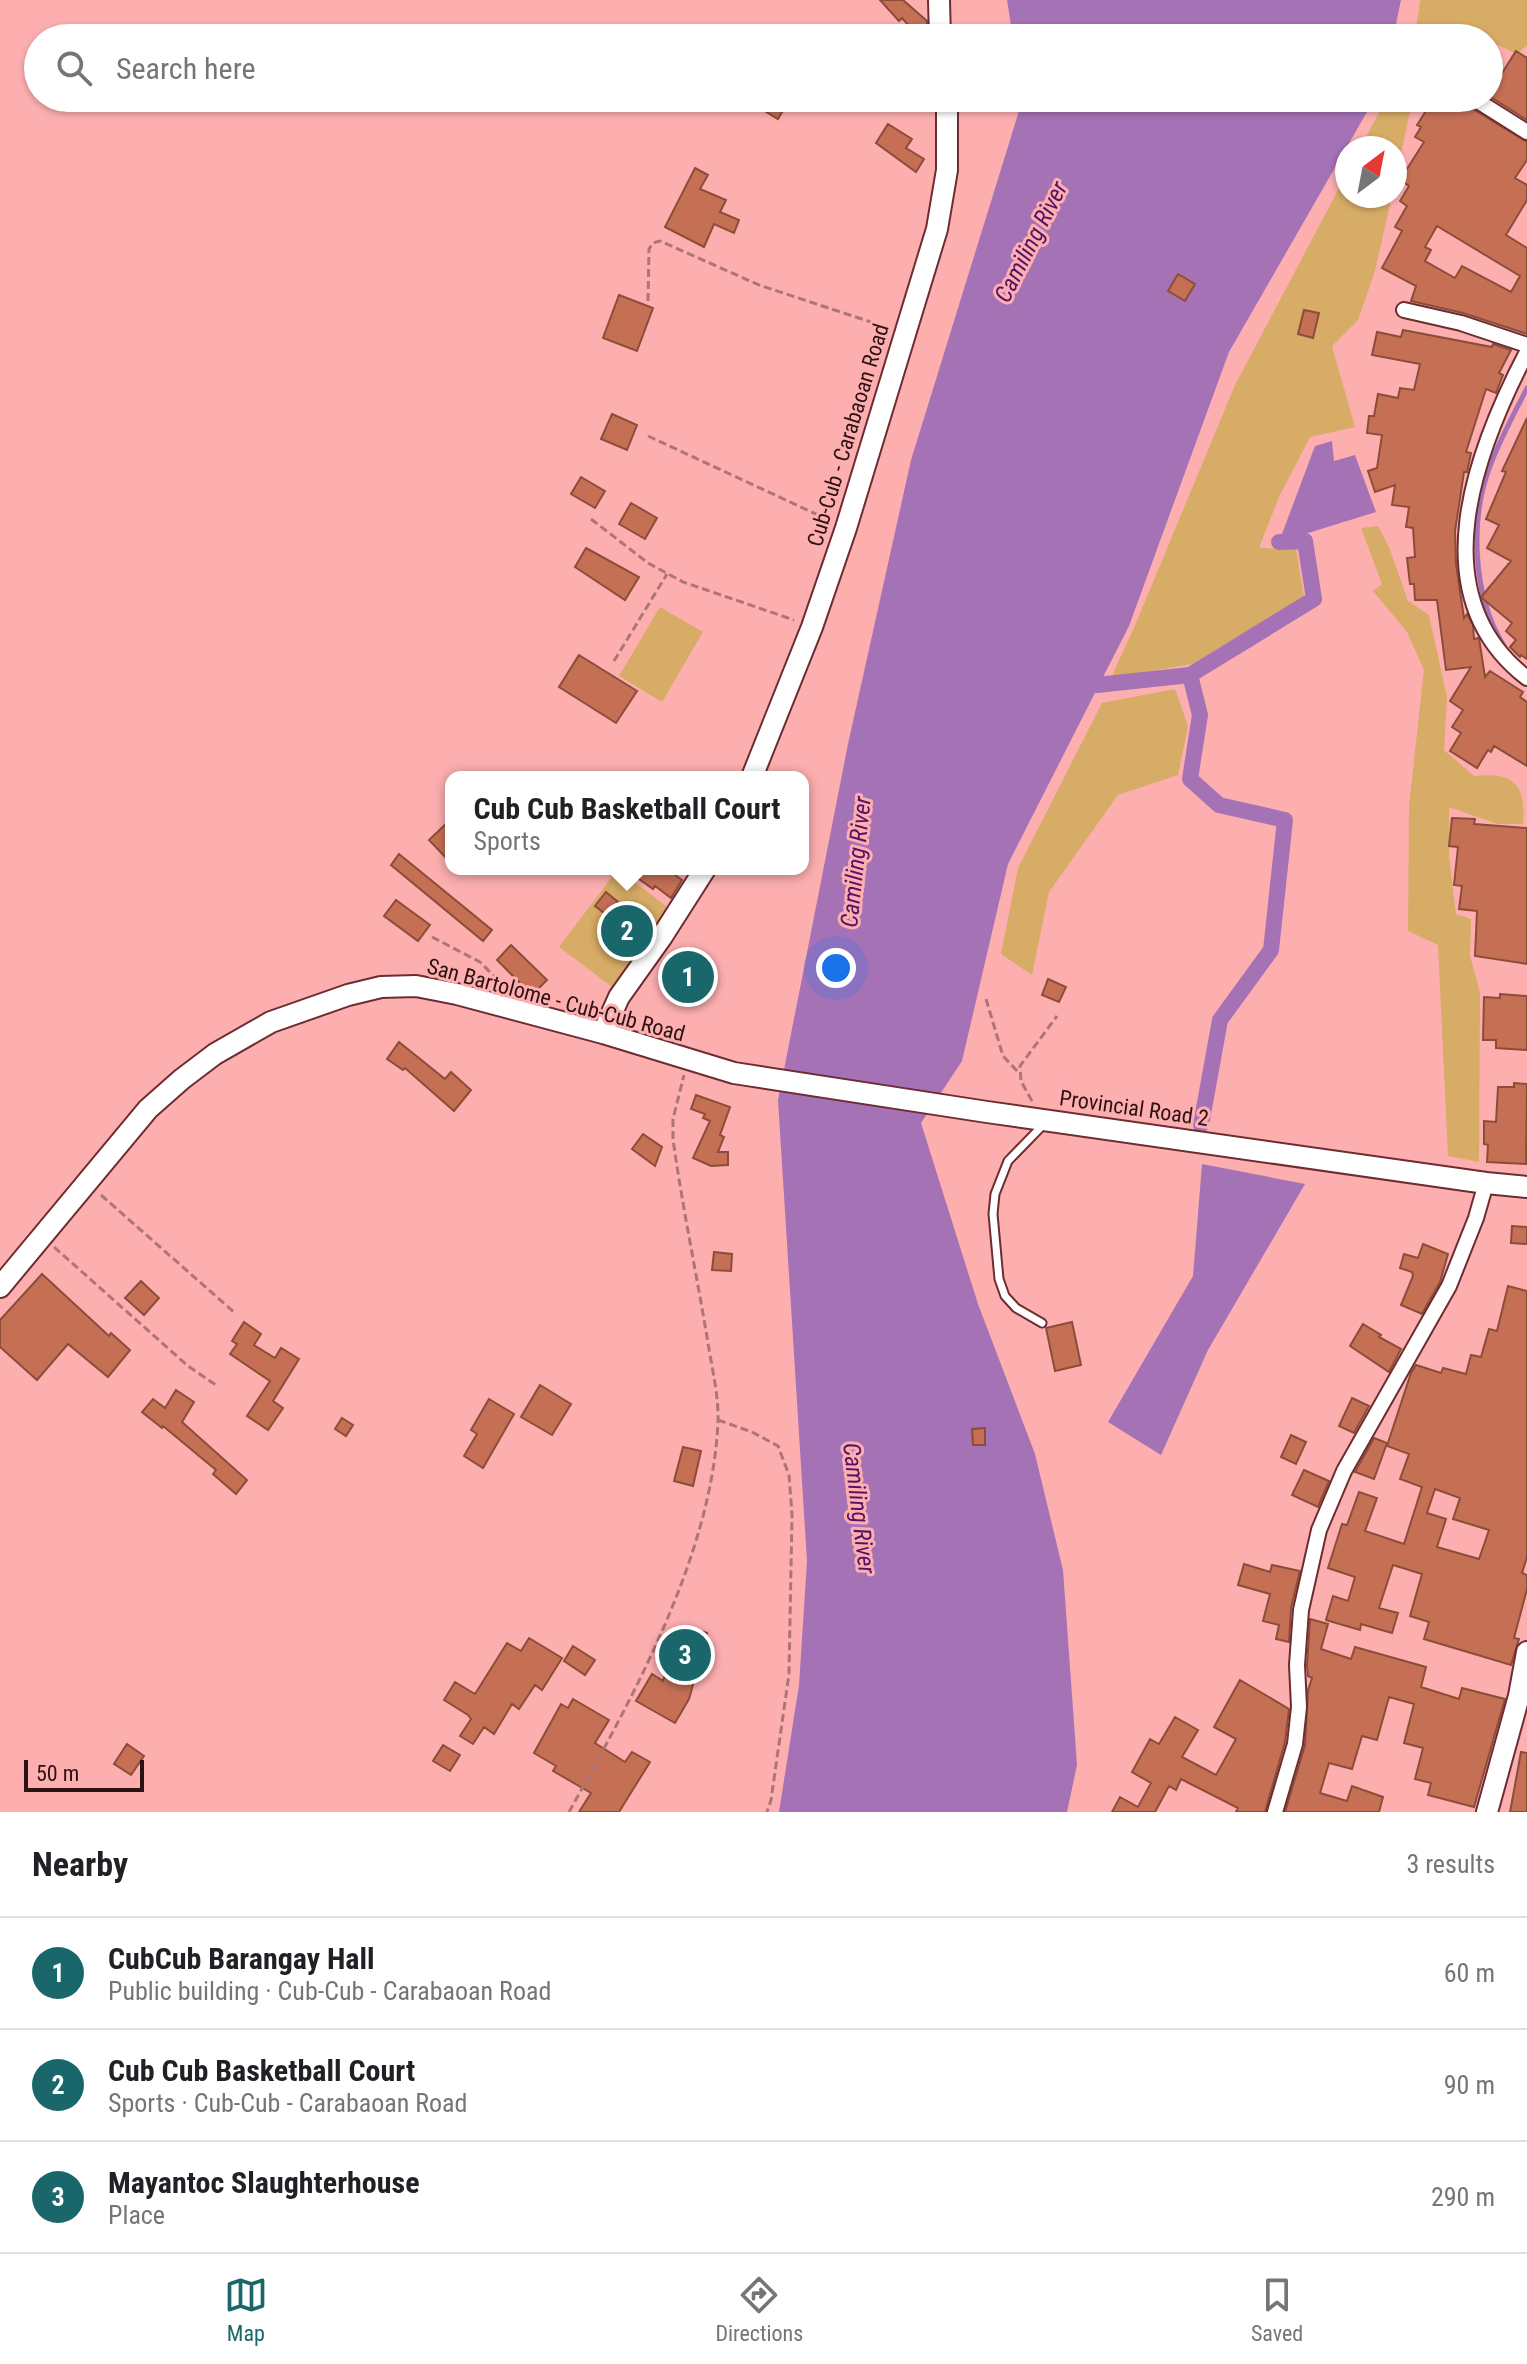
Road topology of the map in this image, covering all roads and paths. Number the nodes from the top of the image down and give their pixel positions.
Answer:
1 (939, 0) edge
2 (940, 24) edge
3 (947, 112) edge
4 (1495, 112) edge
5 (1527, 132) edge
6 (648, 301) dead end
7 (1404, 310) dead end
8 (904, 332) junction
9 (1527, 345) edge
10 (1527, 352) edge
11 (648, 436) dead end
12 (591, 519) dead end
13 (846, 528) junction
14 (667, 574) junction
15 (812, 627) junction
16 (614, 661) dead end
17 (1527, 678) edge
18 (754, 771) edge
19 (701, 875) edge
20 (432, 937) dead end
21 (986, 999) dead end
22 (523, 1012) junction
23 (1057, 1016) dead end
24 (603, 1033) junction
25 (689, 1060) junction
26 (734, 1073) joint
27 (1019, 1073) junction
28 (1046, 1119) junction
29 (86, 1182) junction
30 (1486, 1183) junction
31 (1527, 1187) edge
32 (42, 1237) junction
33 (0, 1287) edge
34 (235, 1313) dead end
35 (1042, 1323) dead end
36 (216, 1385) dead end
37 (718, 1420) junction
38 (1527, 1652) edge
39 (569, 1812) edge
40 (767, 1812) edge
41 (1275, 1812) edge
42 (1487, 1812) edge

1 - 2 street
3 - 8 street, Cub-Cub - Carabaoan Road
4 - 5 street
6 - 8 path
7 - 9 street
8 - 13 street, Cub-Cub - Carabaoan Road
10 - 17 street
11 - 13 path
12 - 14 path
13 - 15 street, Cub-Cub - Carabaoan Road
14 - 15 path
14 - 16 path
15 - 18 street, Cub-Cub - Carabaoan Road
19 - 24 street
20 - 22 path
21 - 27 path
22 - 24 street, San Bartolome - Cub-Cub Road
22 - 29 street, San Bartolome - Cub-Cub Road
23 - 27 path
24 - 25 street, San Bartolome - Cub-Cub Road
25 - 26 street, San Bartolome - Cub-Cub Road
25 - 37 path
26 - 28 street, Provincial Road 2
27 - 28 path
28 - 30 street, Provincial Road 2
28 - 35 lane
29 - 32 street, San Bartolome - Cub-Cub Road
29 - 34 path
30 - 31 street, Provincial Road 2
30 - 41 street
32 - 33 street, San Bartolome - Cub-Cub Road
32 - 36 path
37 - 39 path
37 - 40 path
38 - 42 street

